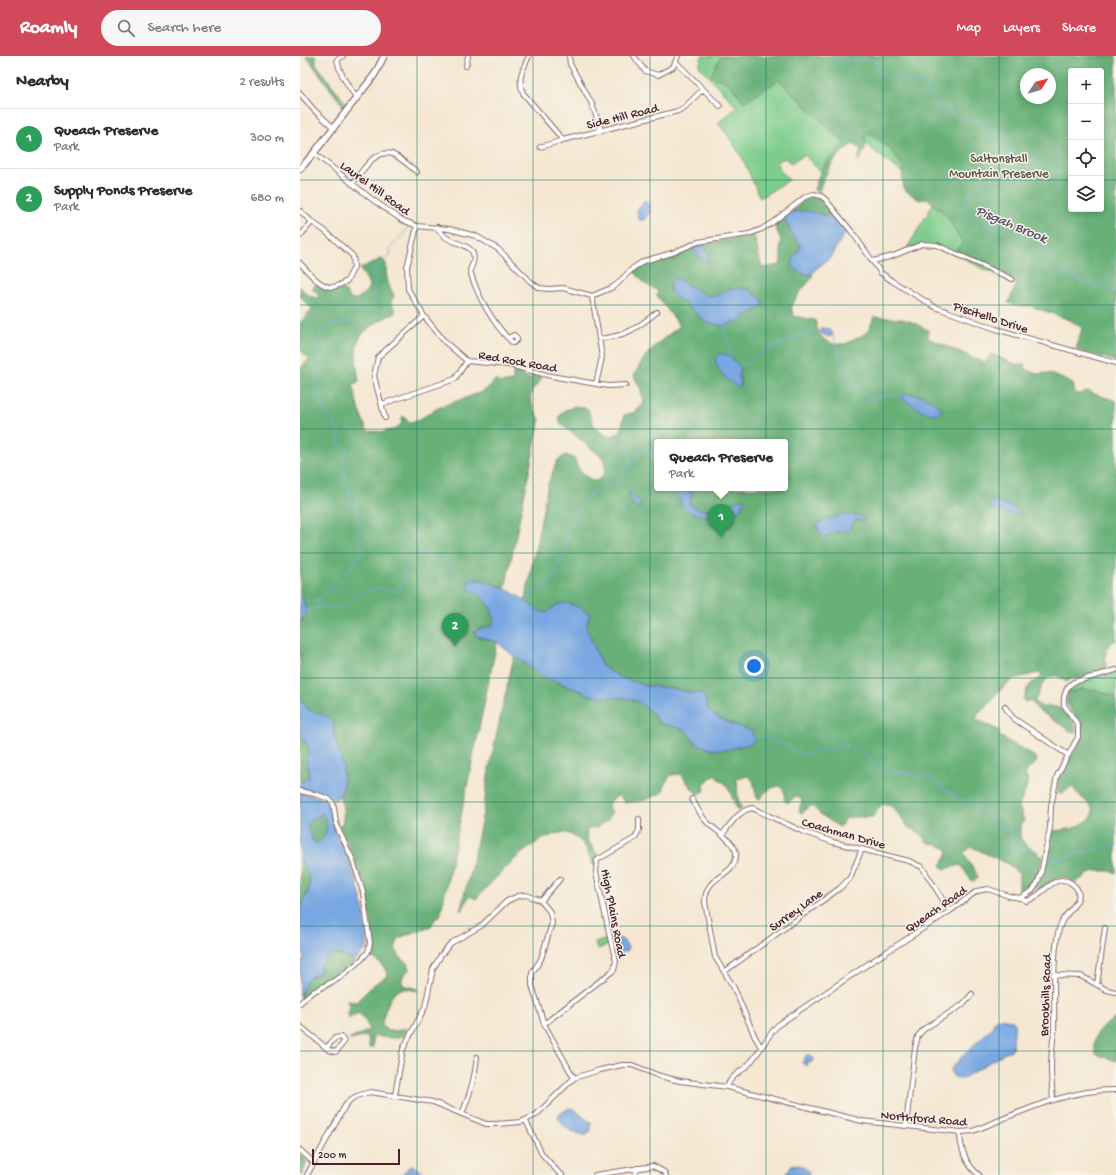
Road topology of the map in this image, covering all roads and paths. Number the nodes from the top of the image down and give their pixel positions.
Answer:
1 (343, 56) edge
2 (384, 56) edge
3 (468, 56) edge
4 (529, 56) edge
5 (569, 56) edge
6 (634, 56) edge
7 (678, 56) edge
8 (676, 62) junction
9 (466, 66) dead end
10 (703, 89) junction
11 (301, 95) edge
12 (357, 98) junction
13 (720, 106) dead end
14 (334, 128) junction
15 (601, 130) junction
16 (563, 140) junction
17 (540, 147) dead end
18 (314, 153) junction
19 (300, 168) edge
20 (417, 172) dead end
21 (352, 184) junction
22 (300, 211) edge
23 (312, 222) junction
24 (417, 226) junction
25 (437, 227) junction
26 (300, 236) edge
27 (873, 261) junction
28 (300, 263) edge
29 (1012, 279) dead end
30 (592, 296) junction
31 (657, 312) dead end
32 (424, 316) junction
33 (508, 338) dead end
34 (599, 338) junction
35 (466, 361) junction
36 (1116, 364) edge
37 (596, 384) junction
38 (626, 385) dead end
39 (382, 404) junction
40 (385, 418) dead end
41 (1116, 670) edge
42 (1005, 707) dead end
43 (1068, 755) junction
44 (302, 791) edge
45 (692, 799) dead end
46 (639, 819) dead end
47 (722, 835) junction
48 (862, 849) junction
49 (560, 878) dead end
50 (1022, 898) junction
51 (541, 901) junction
52 (950, 911) junction
53 (1105, 928) dead end
54 (724, 972) junction
55 (1053, 975) junction
56 (1097, 985) junction
57 (1116, 992) edge
58 (972, 994) dead end
59 (300, 1003) edge
60 (544, 1024) junction
61 (300, 1026) edge
62 (761, 1047) junction
63 (326, 1048) dead end
64 (477, 1058) dead end
65 (574, 1078) junction
66 (727, 1087) junction
67 (1116, 1090) edge
68 (395, 1095) junction
69 (1053, 1100) junction
70 (462, 1114) junction
71 (526, 1121) junction
72 (906, 1125) junction
73 (960, 1132) junction
74 (300, 1150) edge
75 (314, 1163) junction
76 (637, 1168) junction
77 (307, 1175) edge
78 (562, 1175) edge
79 (595, 1175) edge
80 (635, 1175) edge
81 (666, 1175) edge
82 (979, 1175) edge

1 - 12 street
2 - 12 main road
3 - 9 street
4 - 16 street
5 - 15 street
6 - 8 street
7 - 8 street
8 - 10 street
10 - 13 street
10 - 15 street, Side Hill Road
11 - 14 street
12 - 14 main road
14 - 18 main road
15 - 16 street, Side Hill Road
16 - 17 street, Side Hill Road
18 - 19 main road
18 - 21 street, Laurel Hill Road
20 - 21 street
21 - 24 street, Laurel Hill Road
22 - 23 street
23 - 26 street
23 - 28 street
24 - 25 street, Laurel Hill Road
24 - 32 street, Red Rock Road
25 - 30 street, Laurel Hill Road
25 - 33 street
27 - 29 street
27 - 30 street
27 - 36 street, Piscitello Drive
30 - 34 street
31 - 34 street
32 - 35 street, Red Rock Road
32 - 39 street
34 - 37 street
35 - 37 street, Red Rock Road
35 - 39 street
37 - 38 street, Red Rock Road
39 - 40 street
41 - 43 street
42 - 43 street
43 - 50 street
44 - 59 street
45 - 47 street
46 - 60 street, High Plains Road
47 - 48 street, Coachman Drive
47 - 54 street
48 - 52 street, Coachman Drive
48 - 54 street, Surrey Lane
49 - 51 street
50 - 52 street, Queach Road
50 - 55 street, Brookhills Road
51 - 60 street
51 - 68 street
52 - 62 street, Queach Road
53 - 56 street
54 - 62 street
55 - 56 street
55 - 69 street, Brookhills Road
56 - 57 street
58 - 72 street
60 - 65 street
61 - 63 street
62 - 66 street, Queach Road
64 - 70 street
65 - 66 street, Northford Road
65 - 71 street
66 - 72 street, Northford Road
67 - 69 street, Northford Road
68 - 70 street
68 - 75 street
69 - 73 street, Northford Road
70 - 71 street
71 - 78 street
72 - 73 street, Northford Road
73 - 82 street
74 - 75 street
75 - 77 street
76 - 79 street
76 - 80 street
76 - 81 street

